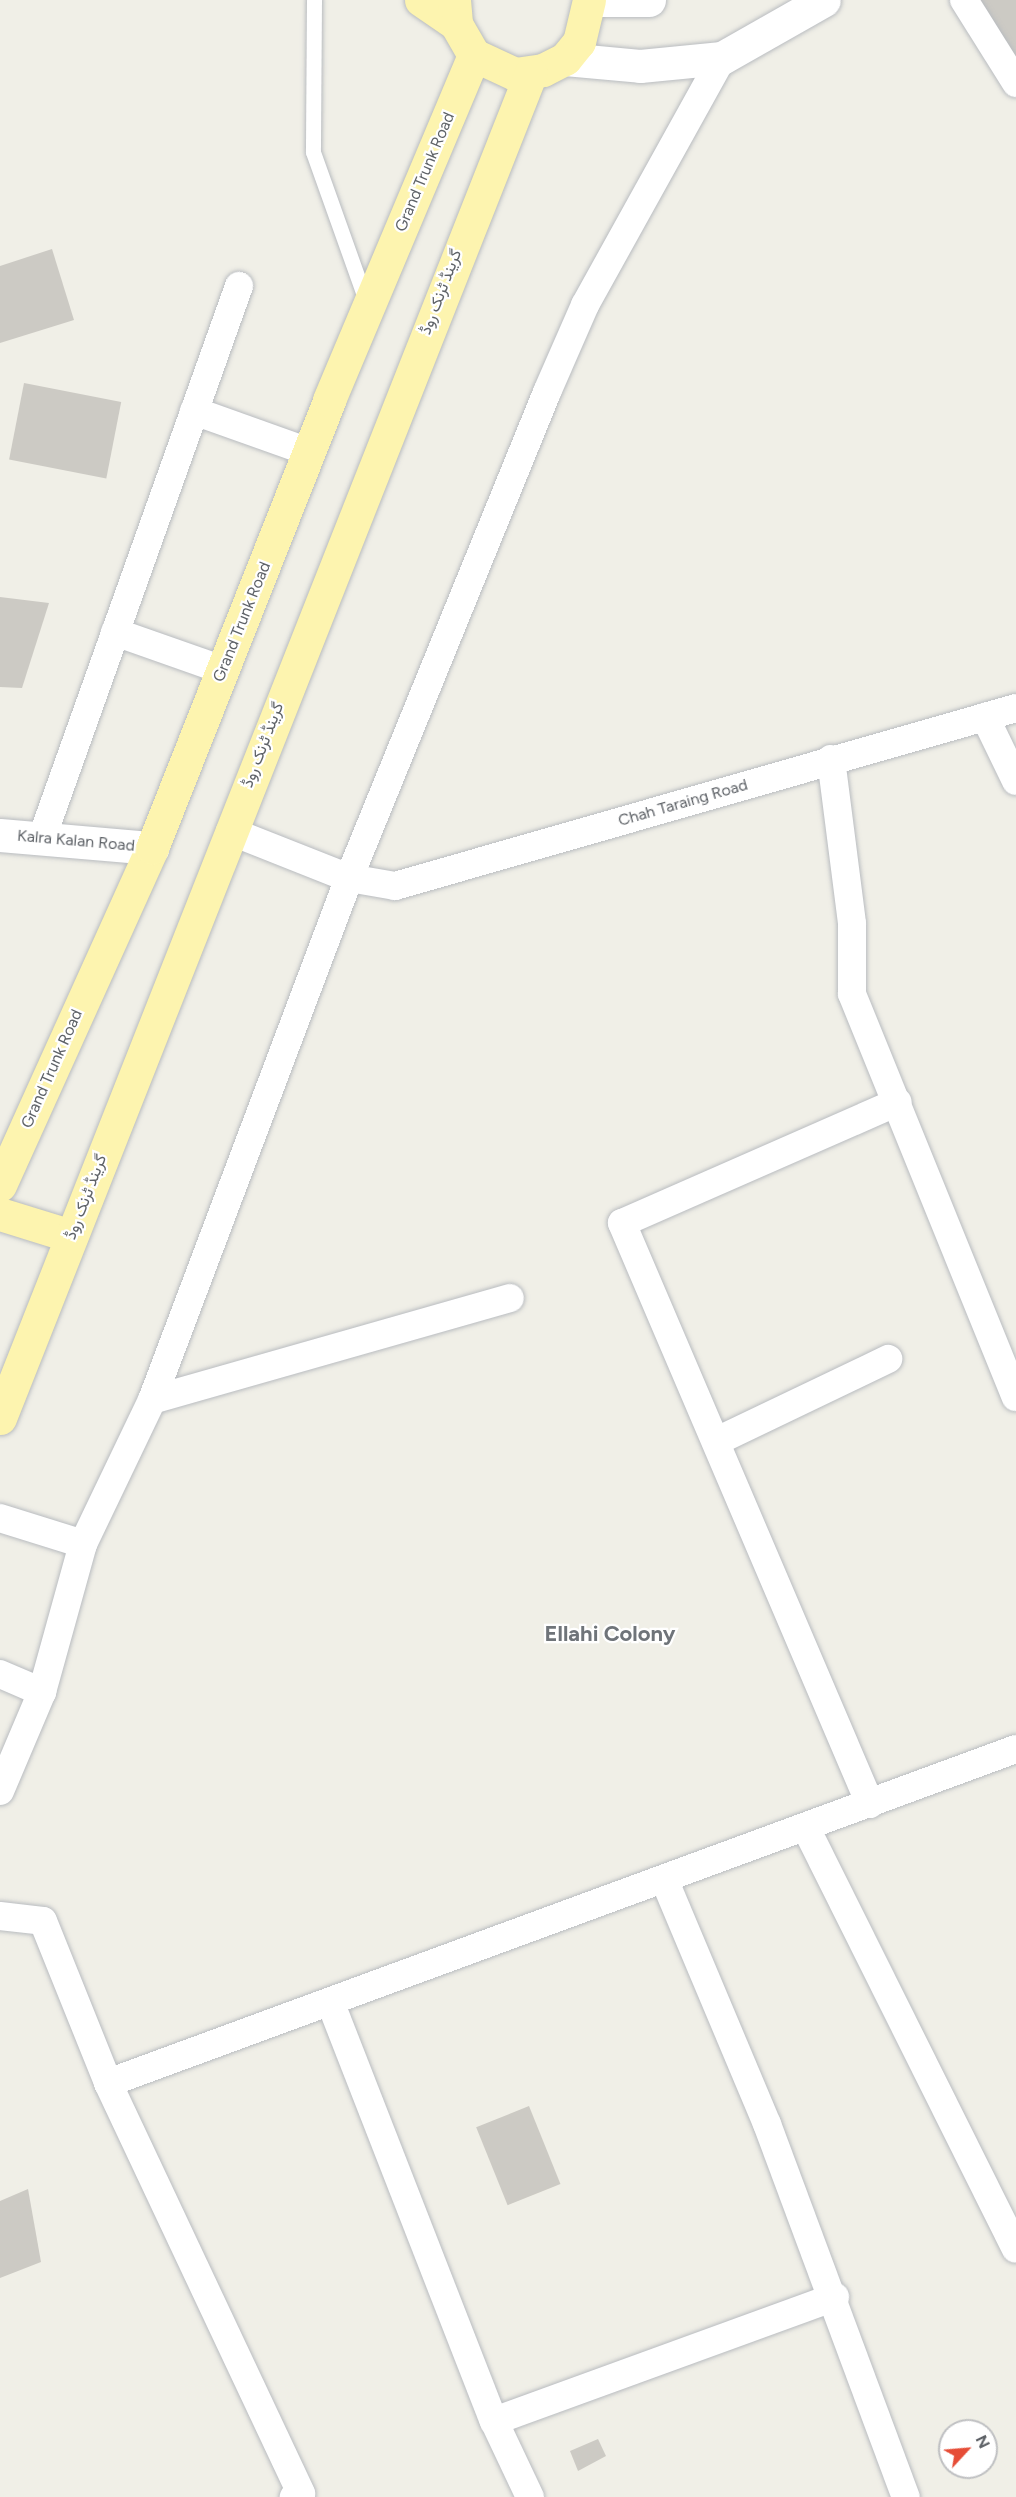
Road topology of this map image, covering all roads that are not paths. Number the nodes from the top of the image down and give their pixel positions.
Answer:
1 (314, 0) edge
2 (421, 0) edge
3 (589, 0) edge
4 (650, 0) edge
5 (824, 0) edge
6 (964, 0) edge
7 (455, 12) edge
8 (474, 55) junction
9 (722, 58) junction
10 (565, 59) junction
11 (531, 73) junction
12 (1016, 83) edge
13 (239, 286) dead end
14 (368, 306) junction
15 (194, 411) junction
16 (309, 452) junction
17 (115, 632) junction
18 (223, 670) junction
19 (1016, 708) edge
20 (985, 717) junction
21 (831, 759) junction
22 (1016, 781) edge
23 (230, 831) junction
24 (0, 835) edge
25 (43, 835) junction
26 (152, 848) junction
27 (349, 878) junction
28 (898, 1102) junction
29 (0, 1185) edge
30 (0, 1214) edge
31 (71, 1236) junction
32 (510, 1299) dead end
33 (888, 1359) dead end
34 (1016, 1397) edge
35 (153, 1400) junction
36 (0, 1418) edge
37 (717, 1441) junction
38 (0, 1518) edge
39 (83, 1544) junction
40 (0, 1674) edge
41 (42, 1692) junction
42 (1015, 1753) edge
43 (0, 1791) edge
44 (870, 1804) junction
45 (806, 1828) junction
46 (664, 1879) junction
47 (0, 1916) edge
48 (331, 2004) junction
49 (108, 2083) junction
50 (1016, 2248) edge
51 (835, 2297) junction
52 (494, 2421) junction
53 (299, 2496) edge
54 (530, 2497) edge
55 (906, 2497) edge

1 - 14 lane
2 - 7 main road
3 - 4 street
3 - 10 main road
5 - 9 street
6 - 12 street
7 - 8 main road
8 - 11 main road
8 - 14 main road, Grand Trunk Road
9 - 10 street
9 - 27 street
10 - 11 main road
11 - 23 main road, گرینڈ ٹرنک روڈ
13 - 15 street
14 - 16 main road, Grand Trunk Road
15 - 16 street
15 - 17 street
16 - 18 main road, Grand Trunk Road
17 - 18 street
17 - 25 street
18 - 26 main road, Grand Trunk Road
19 - 20 street, Chah Taraing Road
20 - 21 street, Chah Taraing Road
20 - 22 street
21 - 27 street, Chah Taraing Road
21 - 28 street
23 - 27 street, Chah Taraing Road
23 - 31 main road, گرینڈ ٹرنک روڈ
24 - 25 street, Kalra Kalan Road
25 - 26 street, Kalra Kalan Road
26 - 29 main road, Grand Trunk Road
27 - 35 street
28 - 34 street
28 - 37 street
30 - 31 main road
31 - 36 main road, گرینڈ ٹرنک روڈ
32 - 35 street
33 - 37 street
35 - 39 street
37 - 44 street
38 - 39 street
39 - 41 street
40 - 41 street
41 - 43 street
42 - 44 street
44 - 45 street
45 - 46 street
45 - 50 street
46 - 48 street
46 - 51 street
47 - 49 street
48 - 49 street
48 - 52 street
49 - 53 street
51 - 52 street
51 - 55 street
52 - 54 street

